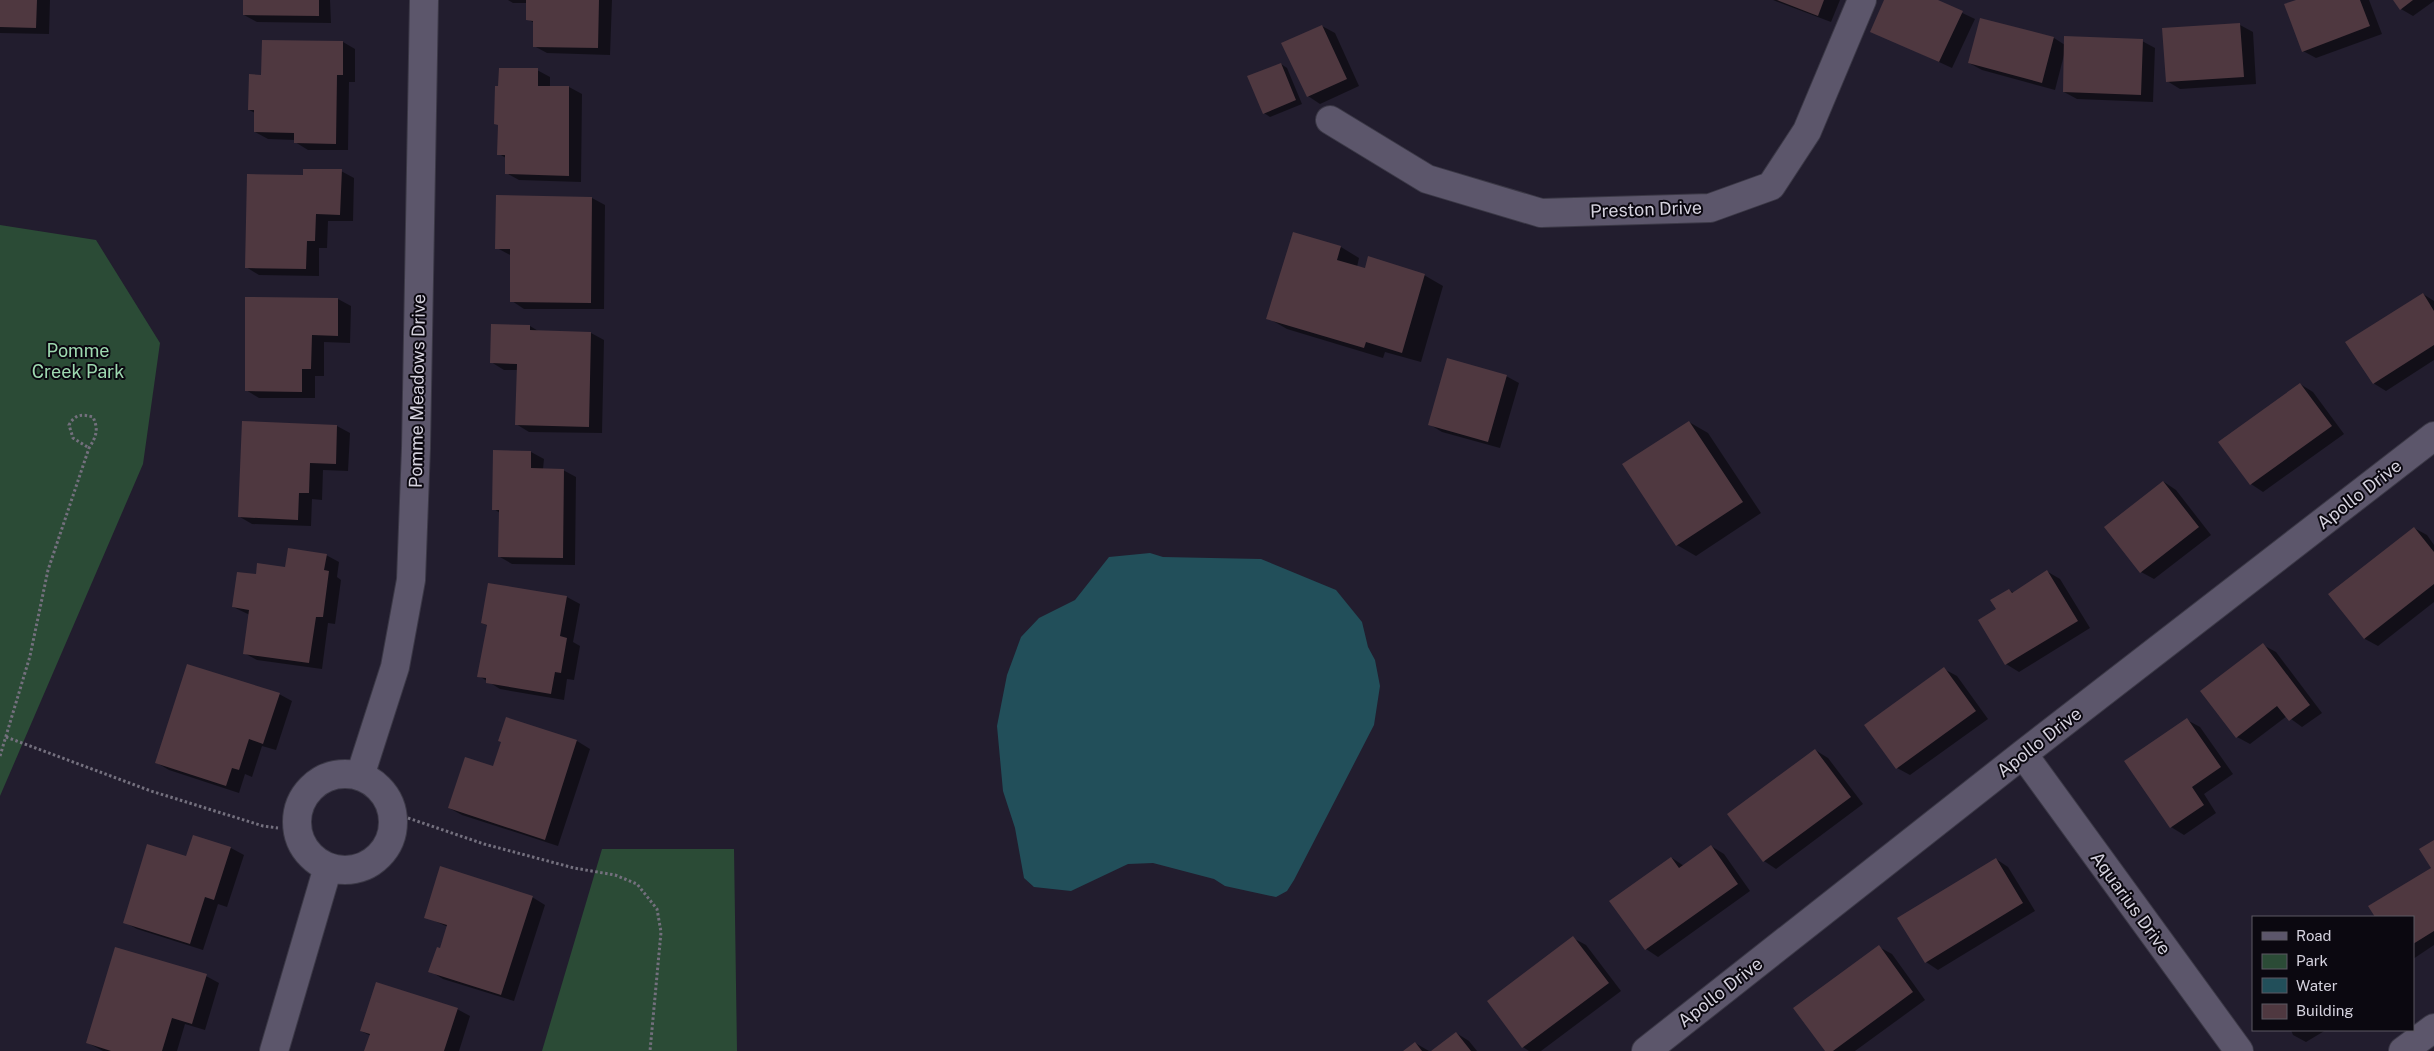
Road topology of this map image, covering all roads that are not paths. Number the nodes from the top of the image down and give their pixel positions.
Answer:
1 (424, 0) edge
2 (1862, 0) edge
3 (1330, 120) dead end
4 (2434, 436) edge
5 (2023, 754) junction
6 (360, 776) junction
7 (328, 867) junction
8 (2434, 1028) edge
9 (274, 1051) edge
10 (1646, 1051) edge
11 (2239, 1051) edge
12 (2403, 1051) edge

1 - 6 street, Pomme Meadows Drive
2 - 3 street, Preston Drive
4 - 5 street, Apollo Drive
5 - 10 street, Apollo Drive
5 - 11 street, Aquarius Drive
6 - 7 street
6 - 7 street
7 - 9 street
8 - 12 street

